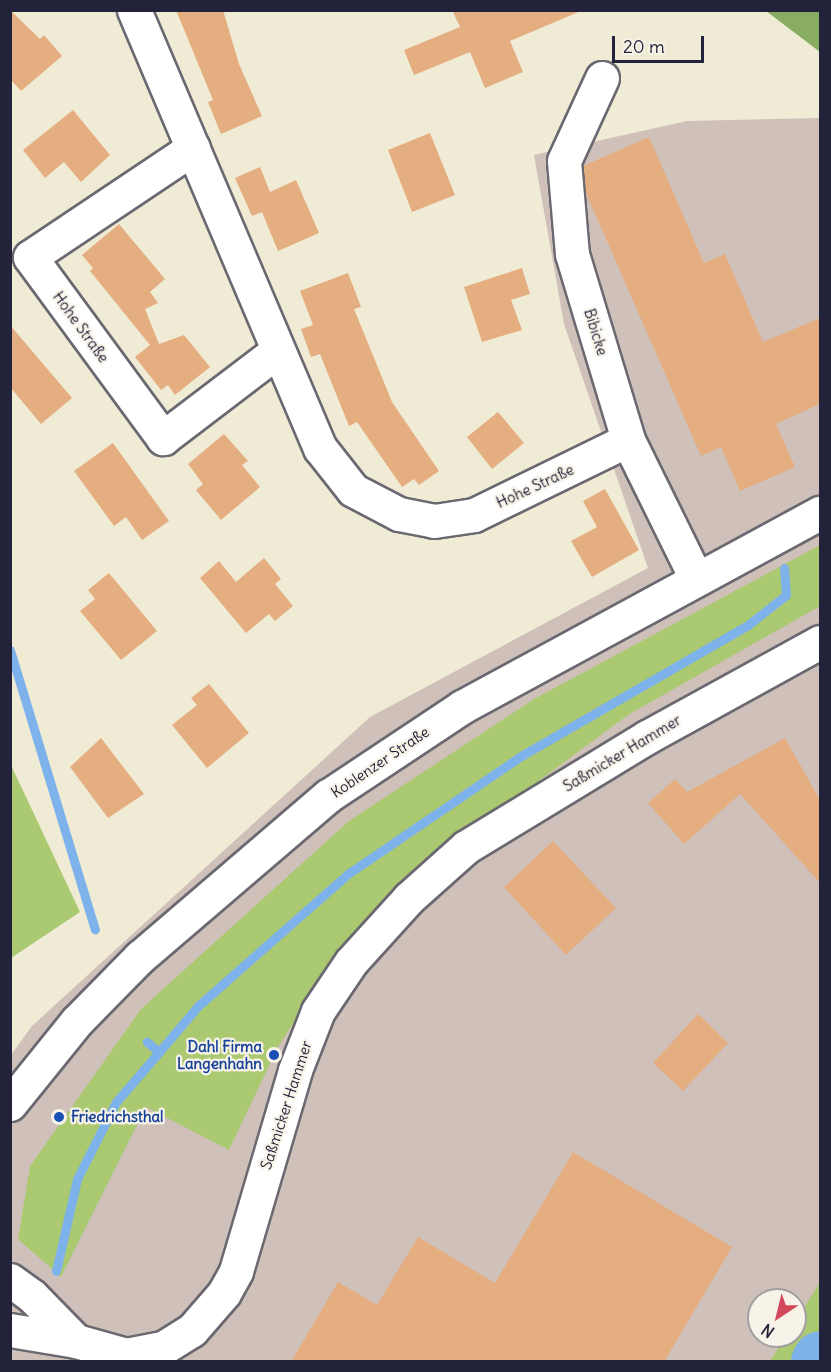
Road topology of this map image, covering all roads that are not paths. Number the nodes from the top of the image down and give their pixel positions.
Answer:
1 (134, 10) edge
2 (602, 78) dead end
3 (193, 148) junction
4 (277, 351) junction
5 (628, 440) junction
6 (820, 513) edge
7 (696, 578) junction
8 (820, 642) edge
9 (11, 1104) edge
10 (10, 1281) edge
11 (10, 1330) edge
12 (76, 1341) junction
13 (147, 1357) edge

1 - 3 street, Hohe Straße
2 - 5 street, Bibicke
3 - 4 street, Hohe Straße
3 - 4 street, Hohe Straße
4 - 5 street, Hohe Straße
5 - 7 street, Bibicke
6 - 7 street, Koblenzer Straße
7 - 9 street, Koblenzer Straße
8 - 13 street, Saßmicker Hammer
10 - 12 street
11 - 12 street, Saßmicker Hammer
12 - 13 street, Saßmicker Hammer

